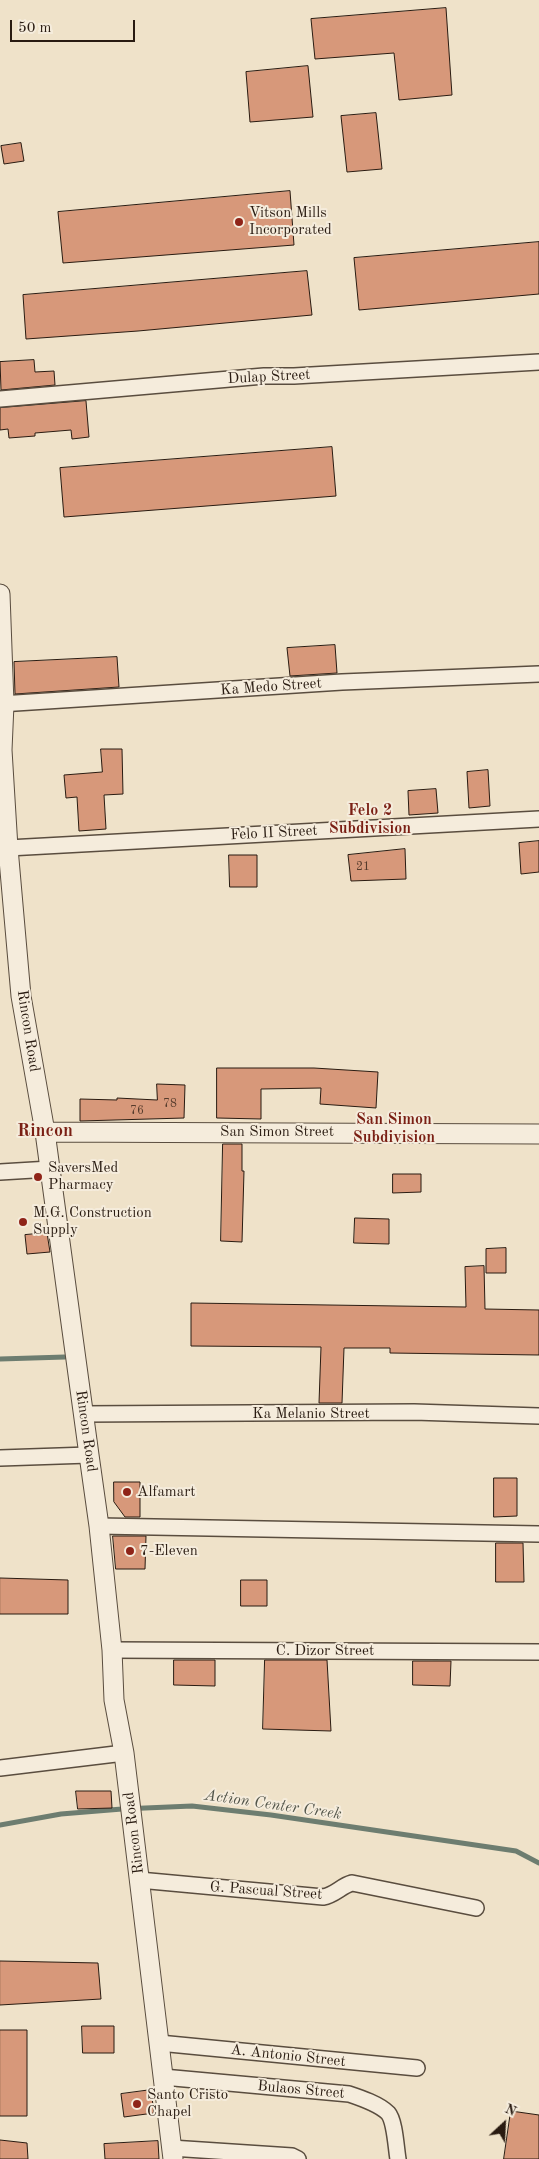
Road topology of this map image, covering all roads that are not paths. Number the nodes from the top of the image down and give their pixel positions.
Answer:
1 (539, 362) edge
2 (0, 399) edge
3 (0, 594) edge
4 (539, 674) edge
5 (2, 704) edge
6 (539, 819) edge
7 (8, 848) junction
8 (45, 1132) junction
9 (539, 1134) edge
10 (50, 1169) junction
11 (0, 1172) edge
12 (83, 1414) junction
13 (539, 1416) edge
14 (89, 1455) junction
15 (0, 1458) edge
16 (99, 1526) junction
17 (539, 1534) edge
18 (112, 1650) junction
19 (539, 1652) edge
20 (124, 1753) junction
21 (0, 1768) edge
22 (139, 1880) junction
23 (476, 1908) dead end
24 (159, 2043) junction
25 (417, 2068) dead end
26 (163, 2077) junction
27 (172, 2153) edge
28 (298, 2159) edge
29 (398, 2159) edge

1 - 2 street, Dulap Street
3 - 5 street, Rincon Road
4 - 5 street, Ka Medo Street
5 - 7 street, Rincon Road
6 - 7 street, Felo II Street
7 - 8 street, Rincon Road
8 - 9 street, San Simon Street
8 - 10 street, Rincon Road
10 - 11 street
10 - 12 street, Rincon Road
12 - 13 street, Ka Melanio Street
12 - 14 street, Rincon Road
14 - 15 street
14 - 16 street, Rincon Road
16 - 17 street
16 - 18 street, Rincon Road
18 - 19 street, C. Dizor Street
18 - 20 street, Rincon Road
20 - 21 street
20 - 22 street, Rincon Road
22 - 23 street, G. Pascual Street
22 - 24 street, Rincon Road
24 - 25 street, A. Antonio Street
24 - 26 street, Rincon Road
26 - 27 street, Rincon Road
26 - 29 street, Bulaos Street
27 - 28 street

